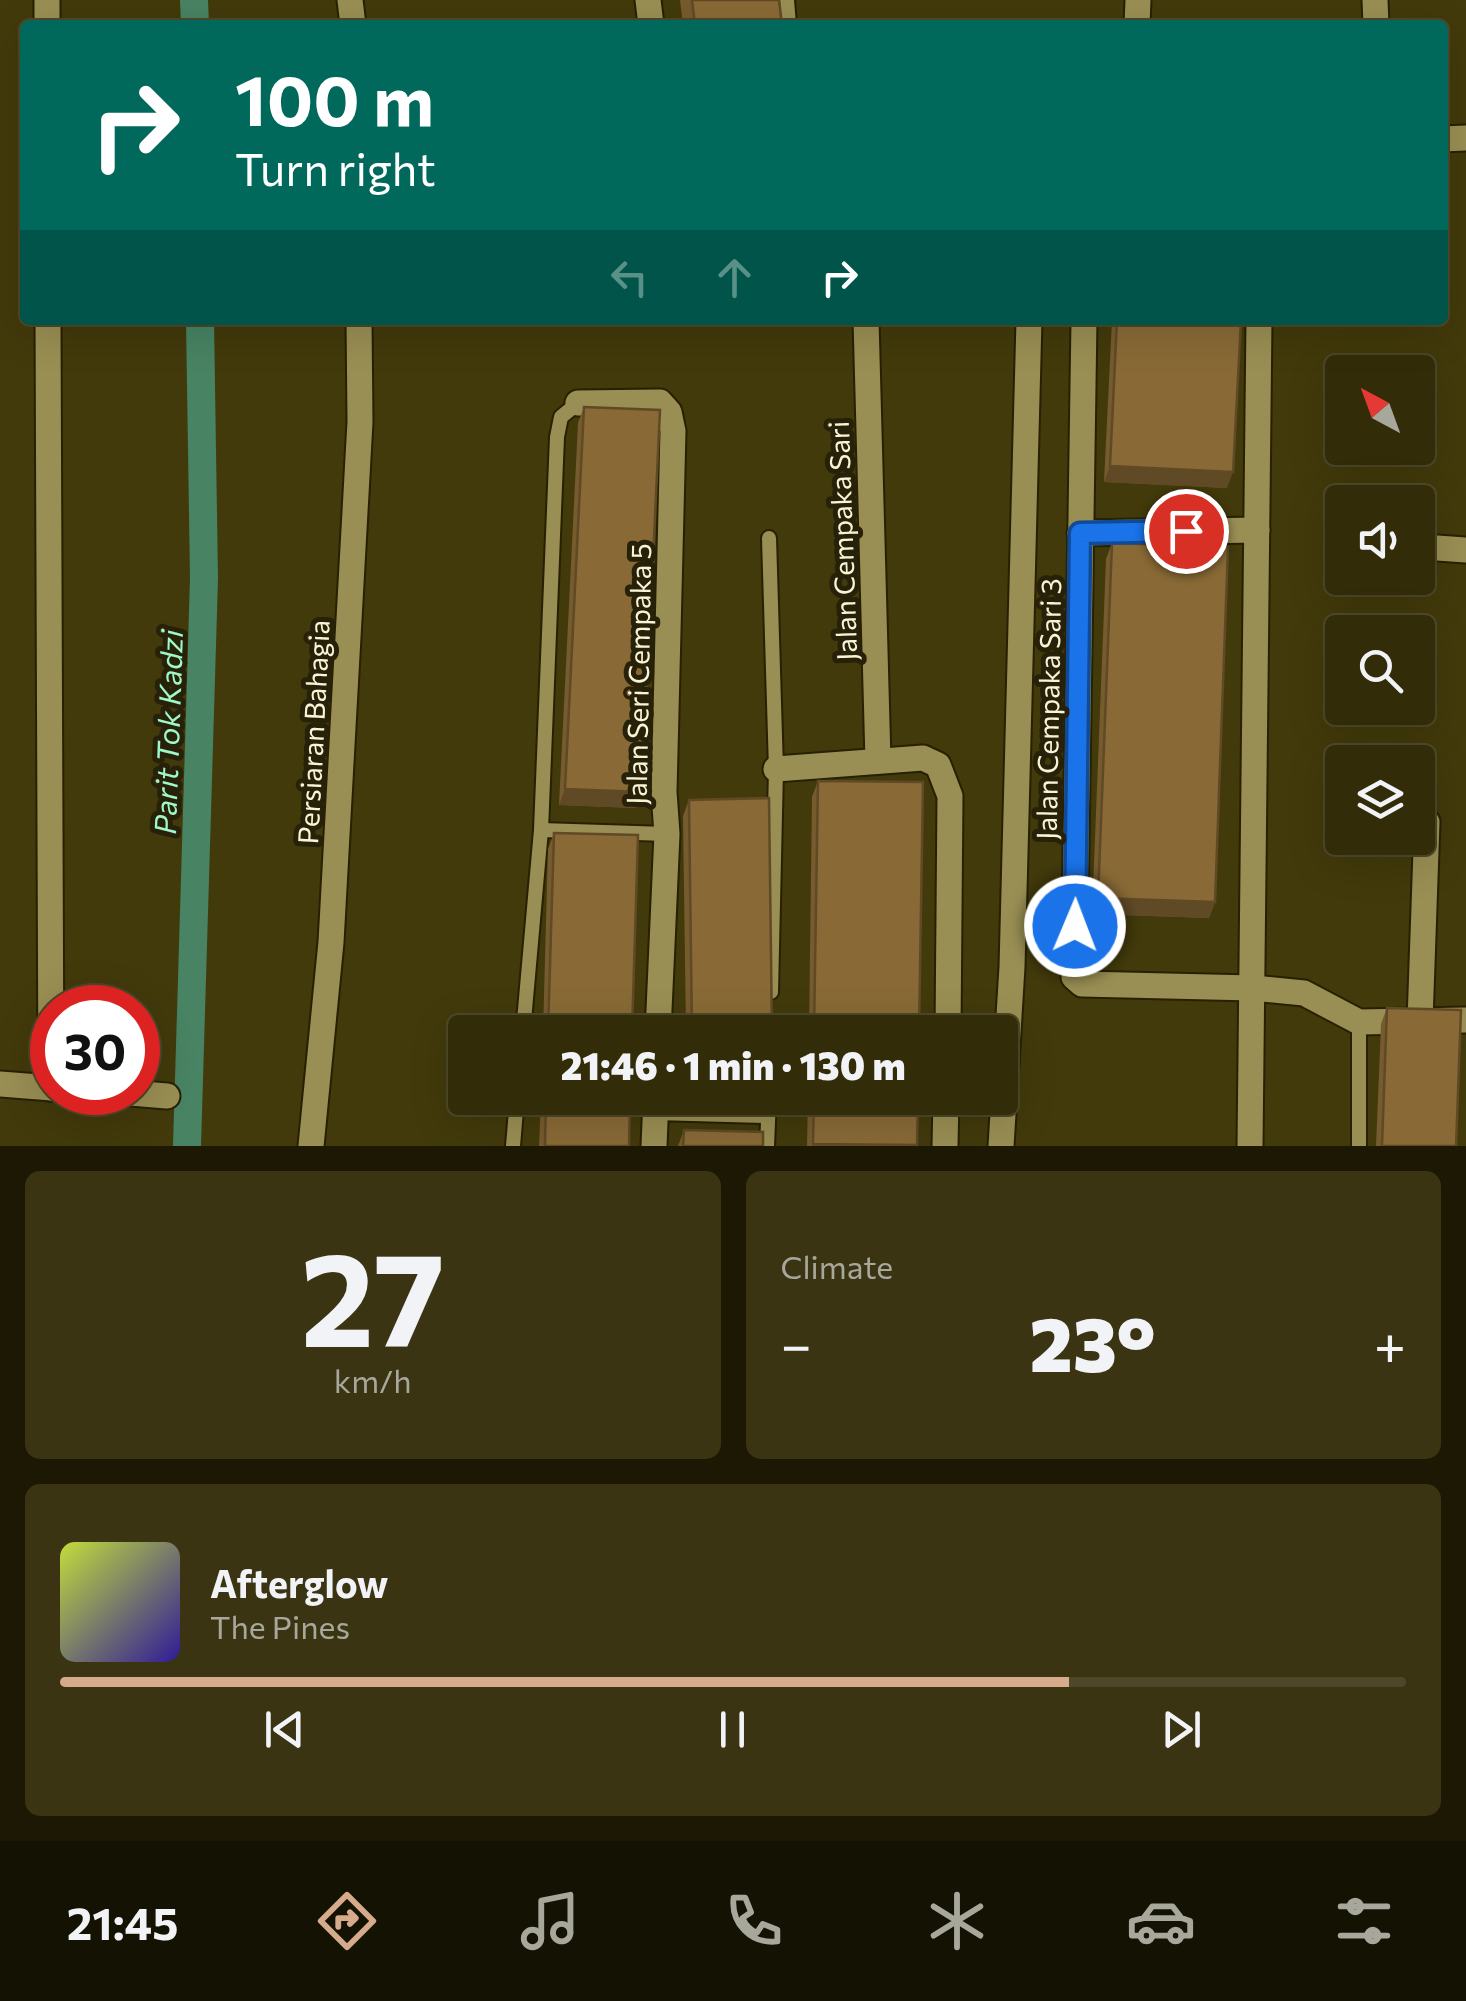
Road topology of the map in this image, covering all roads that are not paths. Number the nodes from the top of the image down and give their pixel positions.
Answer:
1 (48, 325) edge
2 (358, 325) edge
3 (866, 325) edge
4 (1029, 325) edge
5 (1084, 325) edge
6 (1259, 325) edge
7 (578, 404) joint
8 (1257, 530) junction
9 (1080, 533) junction
10 (769, 538) dead end
11 (1435, 549) edge
12 (1466, 550) edge
13 (878, 761) junction
14 (776, 769) junction
15 (541, 830) junction
16 (667, 834) junction
17 (1426, 855) edge
18 (51, 985) edge
19 (1253, 988) junction
20 (770, 1014) edge
21 (525, 1015) edge
22 (659, 1015) edge
23 (948, 1015) edge
24 (1466, 1020) edge
25 (1420, 1021) junction
26 (1359, 1022) junction
27 (0, 1084) edge
28 (30, 1086) edge
29 (160, 1095) edge
30 (167, 1096) dead end
31 (515, 1115) edge
32 (655, 1115) edge
33 (758, 1115) edge
34 (945, 1115) edge
35 (768, 1116) joint
36 (311, 1146) edge
37 (512, 1146) edge
38 (654, 1146) edge
39 (767, 1146) edge
40 (944, 1146) edge
41 (1001, 1146) edge
42 (1250, 1146) edge
43 (1359, 1146) edge

1 - 18 street
2 - 36 street, Persiaran Bahagia
3 - 13 street, Jalan Cempaka Sari
4 - 41 street
5 - 9 street, Jalan Cempaka Sari 3
6 - 8 street
7 - 15 lane
7 - 16 street, Jalan Seri Cempaka 5
8 - 9 street
8 - 19 street
9 - 19 street, Jalan Cempaka Sari 3
10 - 14 lane
11 - 12 street
13 - 14 street
13 - 23 street
14 - 20 lane
15 - 16 lane
15 - 21 lane
16 - 22 street, Jalan Seri Cempaka 5
17 - 25 street
19 - 26 street, Jalan Cempaka Sari 3
19 - 42 street
24 - 25 street
25 - 26 street
26 - 43 lane
27 - 28 street
29 - 30 street
31 - 37 lane
32 - 38 street
33 - 35 lane
34 - 40 street
35 - 39 lane

